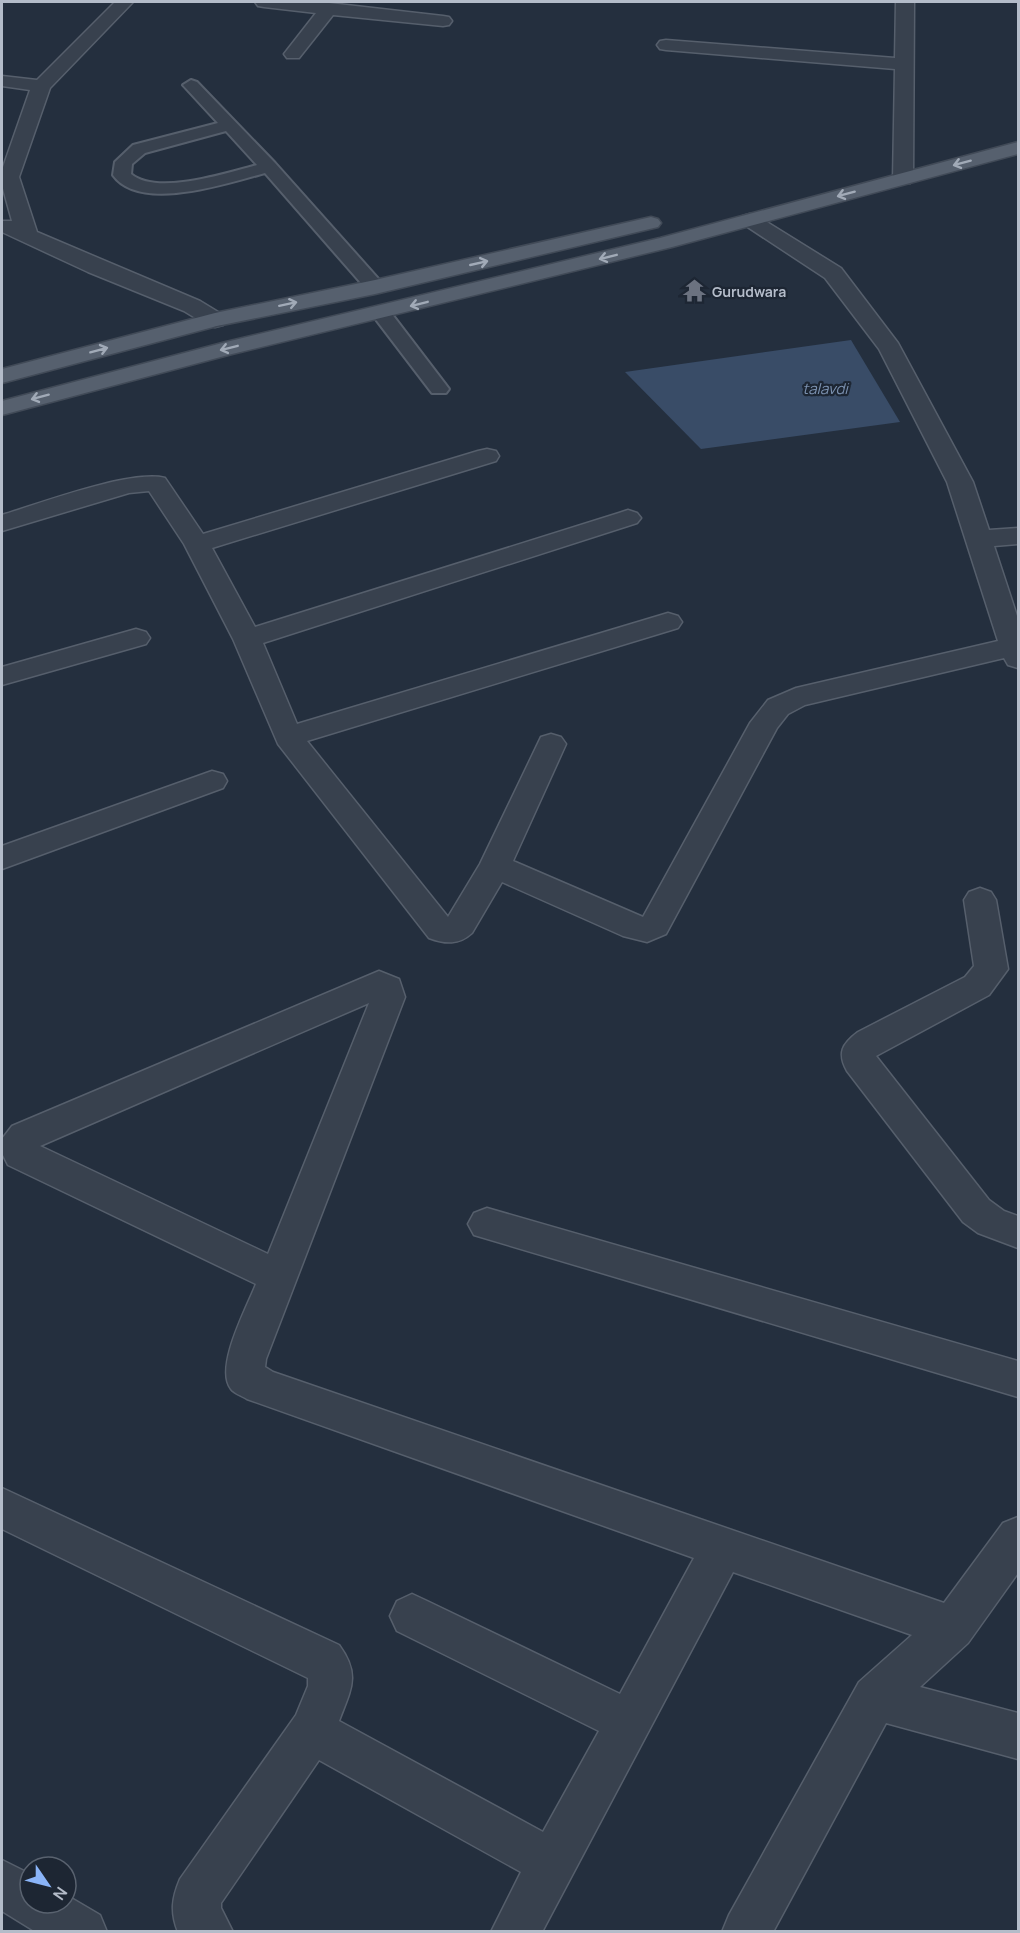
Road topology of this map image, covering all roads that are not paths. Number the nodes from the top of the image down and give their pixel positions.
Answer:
1 (124, 2) edge
2 (264, 2) edge
3 (905, 2) edge
4 (305, 4) edge
5 (329, 8) junction
6 (442, 21) dead end
7 (666, 45) dead end
8 (293, 54) dead end
9 (903, 63) junction
10 (191, 84) dead end
11 (41, 86) junction
12 (2, 89) edge
13 (229, 125) junction
14 (961, 143) dead end
15 (1018, 145) edge
16 (926, 151) dead end
17 (903, 157) junction
18 (880, 163) dead end
19 (269, 167) junction
20 (5, 176) edge
21 (903, 179) junction
22 (664, 220) dead end
23 (750, 220) junction
24 (2, 224) edge
25 (27, 235) junction
26 (375, 287) junction
27 (381, 313) junction
28 (215, 320) junction
29 (2, 376) edge
30 (439, 389) dead end
31 (2, 408) edge
32 (487, 456) dead end
33 (628, 518) dead end
34 (2, 523) edge
35 (1018, 536) edge
36 (978, 539) junction
37 (197, 544) junction
38 (668, 621) dead end
39 (136, 638) dead end
40 (247, 639) junction
41 (1016, 653) edge
42 (2, 676) edge
43 (288, 737) junction
44 (551, 744) dead end
45 (212, 781) dead end
46 (2, 858) edge
47 (495, 866) junction
48 (980, 900) dead end
49 (487, 1224) dead end
50 (1018, 1232) edge
51 (279, 1277) junction
52 (1018, 1379) edge
53 (2, 1508) edge
54 (1018, 1538) edge
55 (723, 1548) junction
56 (412, 1616) dead end
57 (953, 1628) junction
58 (875, 1698) junction
59 (629, 1722) junction
60 (312, 1731) junction
61 (1018, 1736) edge
62 (552, 1863) junction
63 (2, 1884) edge
64 (18, 1894) edge
65 (54, 1915) edge
66 (83, 1932) edge
67 (209, 1932) edge
68 (515, 1932) edge
69 (746, 1932) edge

1 - 11 street
2 - 4 street
3 - 9 street
4 - 5 street
5 - 6 street
5 - 8 street
7 - 9 street
9 - 17 street
10 - 13 lane
11 - 12 street
11 - 20 street
13 - 19 lane
13 - 19 lane
14 - 15 main road
15 -> 21 main road
16 - 17 main road
17 - 18 main road
17 - 21 street
19 - 26 lane
20 - 25 street
21 -> 23 main road
26 -> 22 main road
23 -> 27 main road
23 - 36 street
24 - 25 street
25 - 28 street
28 -> 26 main road
27 - 30 lane
27 -> 31 main road
29 -> 28 main road
32 - 37 street
33 - 40 street
34 - 37 street
35 - 36 street
36 - 41 street
37 - 40 street
38 - 43 street
39 - 42 street
40 - 43 street
41 - 47 street
43 - 47 street
44 - 47 street
45 - 46 street
48 - 50 street
49 - 52 street
51 - 51 street
51 - 55 street
53 - 60 street
54 - 57 street
55 - 57 street
55 - 59 street
56 - 59 street
57 - 58 street
58 - 61 street
58 - 69 street
59 - 62 street
60 - 62 street
60 - 67 street
62 - 68 street
63 - 64 street
65 - 66 street

